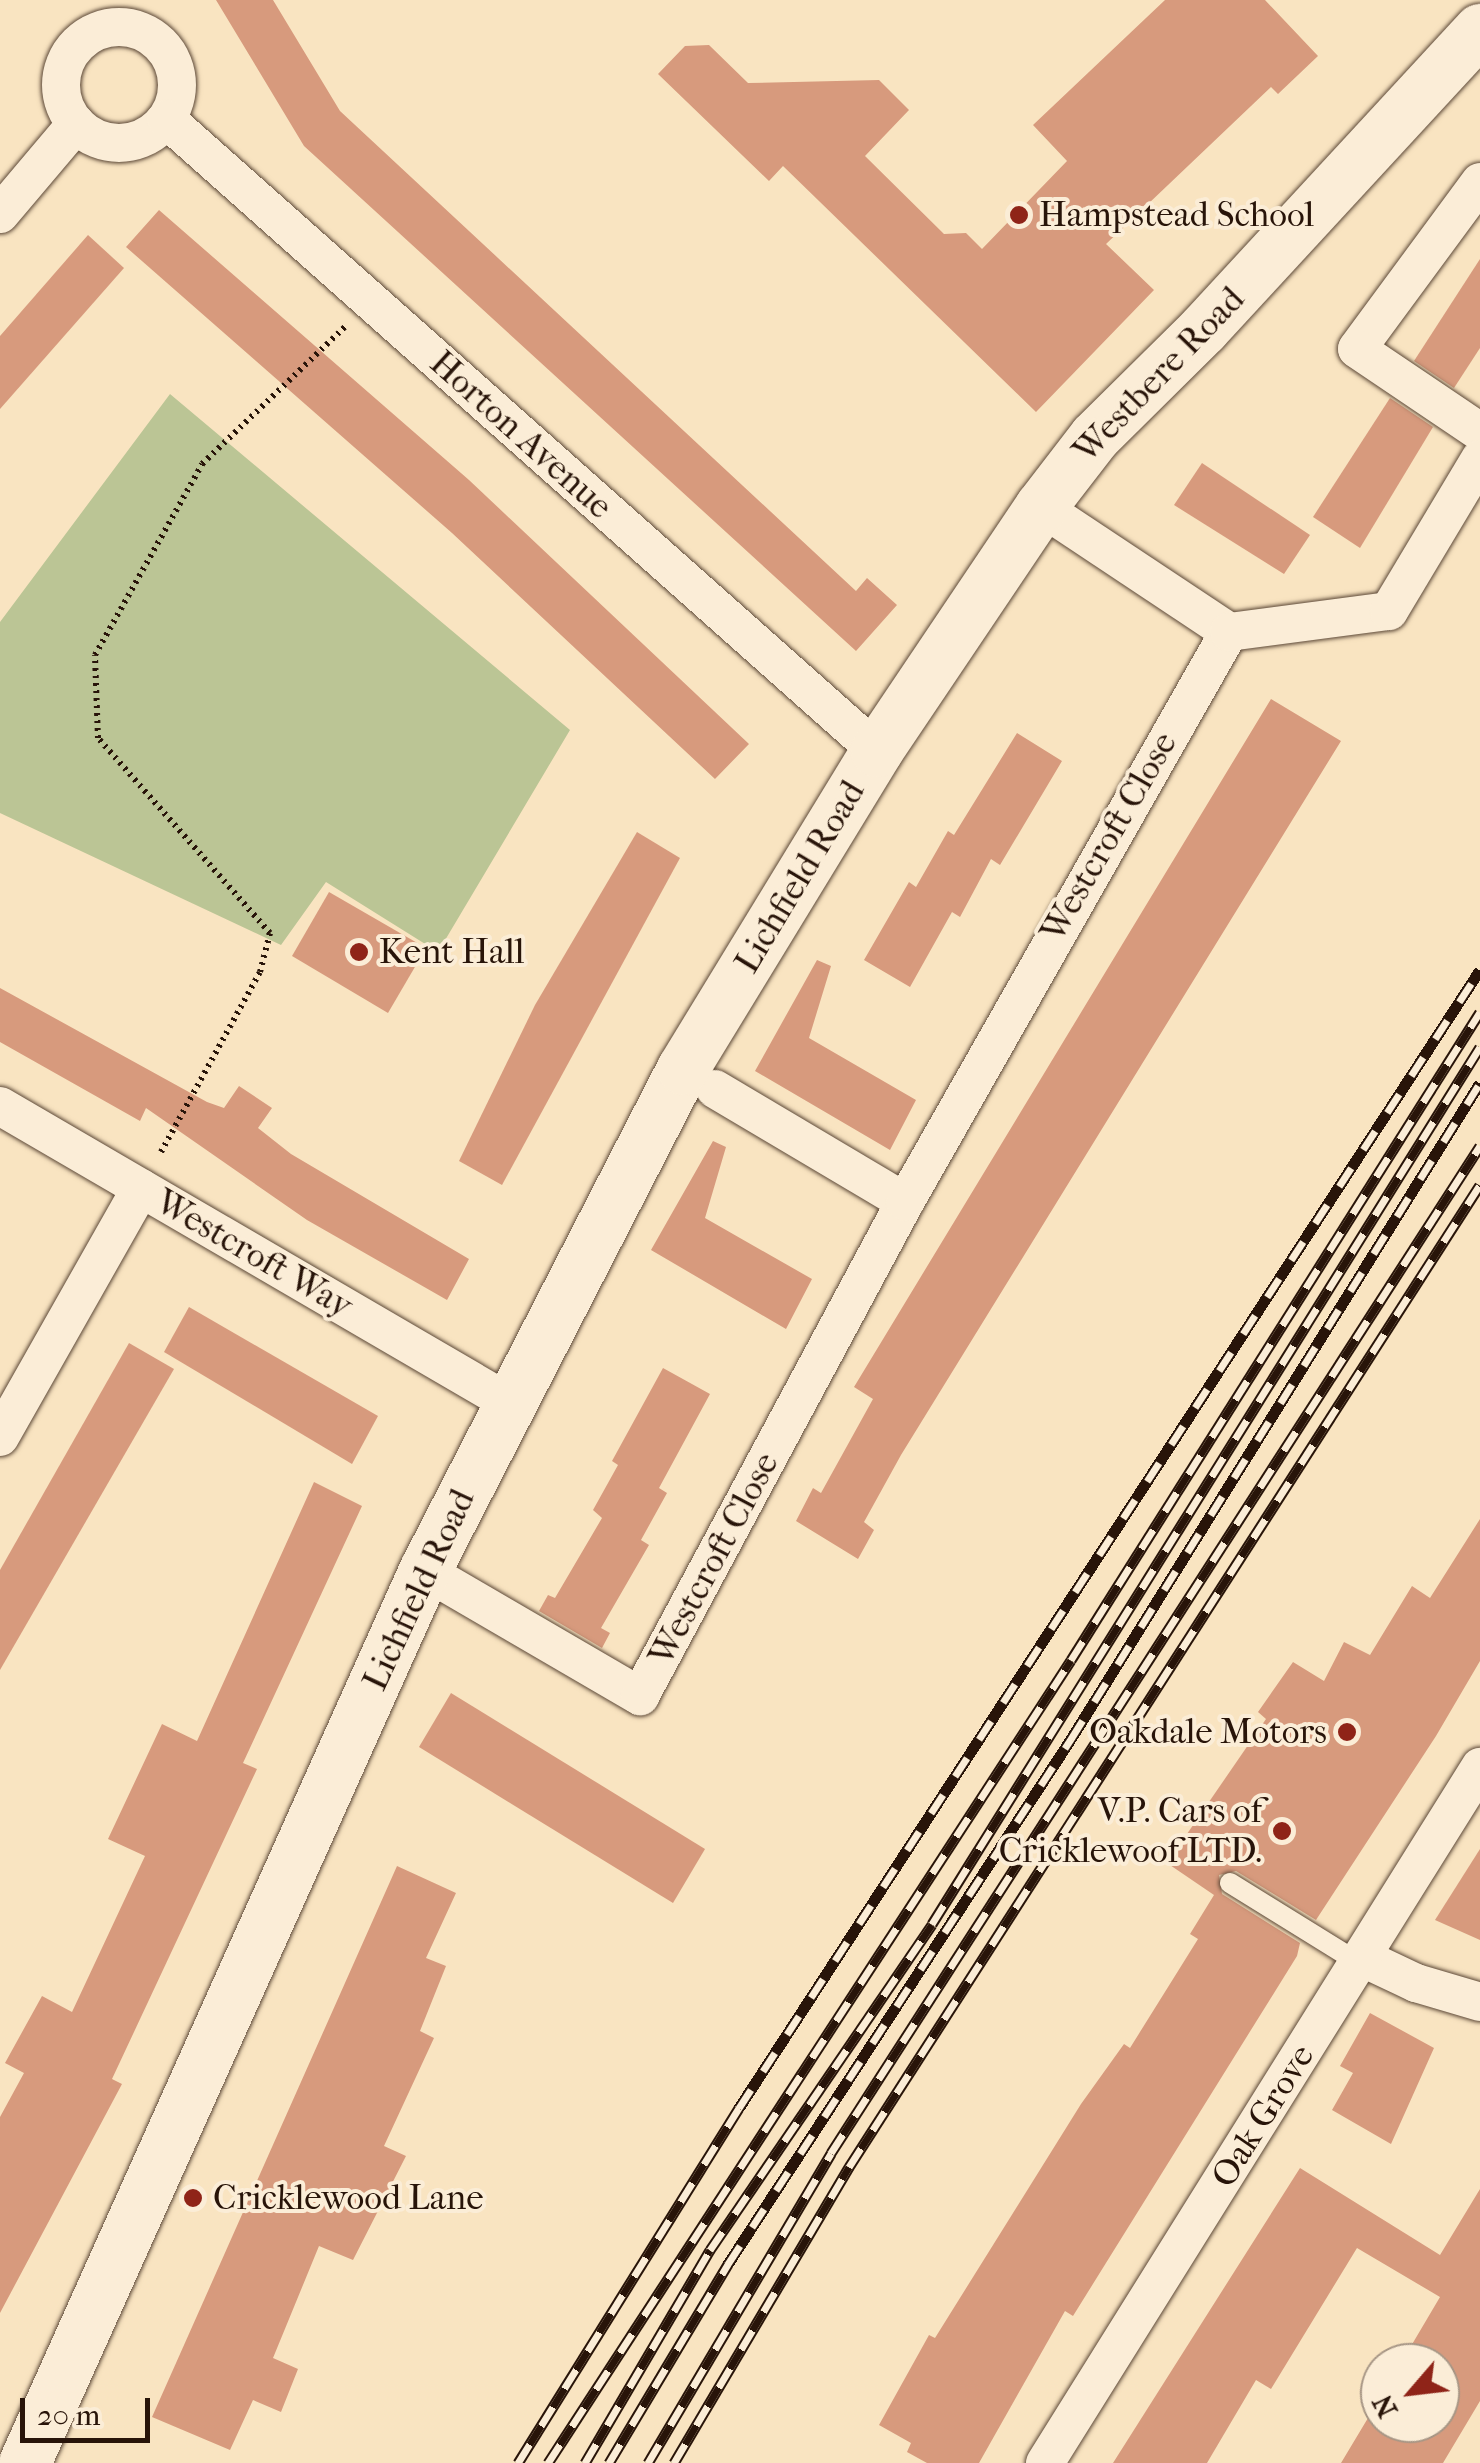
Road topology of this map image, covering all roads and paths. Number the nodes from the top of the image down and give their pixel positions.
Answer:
1 (1480, 30) edge
2 (166, 119) junction
3 (76, 124) junction
4 (1480, 182) edge
5 (0, 214) edge
6 (374, 305) junction
7 (1480, 432) edge
8 (1480, 459) edge
9 (1041, 506) junction
10 (1229, 632) junction
11 (877, 751) junction
12 (715, 1089) dead end
13 (0, 1106) edge
14 (141, 1188) junction
15 (905, 1202) junction
16 (508, 1402) junction
17 (0, 1437) edge
18 (425, 1571) junction
19 (1480, 1767) edge
20 (1230, 1883) dead end
21 (1361, 1961) junction
22 (1480, 2002) edge
23 (26, 2463) edge
24 (1045, 2463) edge

1 - 9 street, Westbere Road
2 - 3 street
2 - 3 street
2 - 6 street, Horton Avenue
3 - 5 street
4 - 7 street
6 - 11 street, Horton Avenue
6 - 14 path
8 - 10 street
9 - 10 street
9 - 11 street, Westbere Road
10 - 15 street, Westcroft Close
11 - 16 street, Lichfield Road
12 - 15 street
13 - 14 street, Westcroft Way
14 - 16 street, Westcroft Way
14 - 17 street
15 - 18 street, Westcroft Close
16 - 18 street, Lichfield Road
18 - 23 street, Lichfield Road
19 - 21 street, Oak Grove
20 - 21 lane
21 - 22 street
21 - 24 street, Oak Grove

